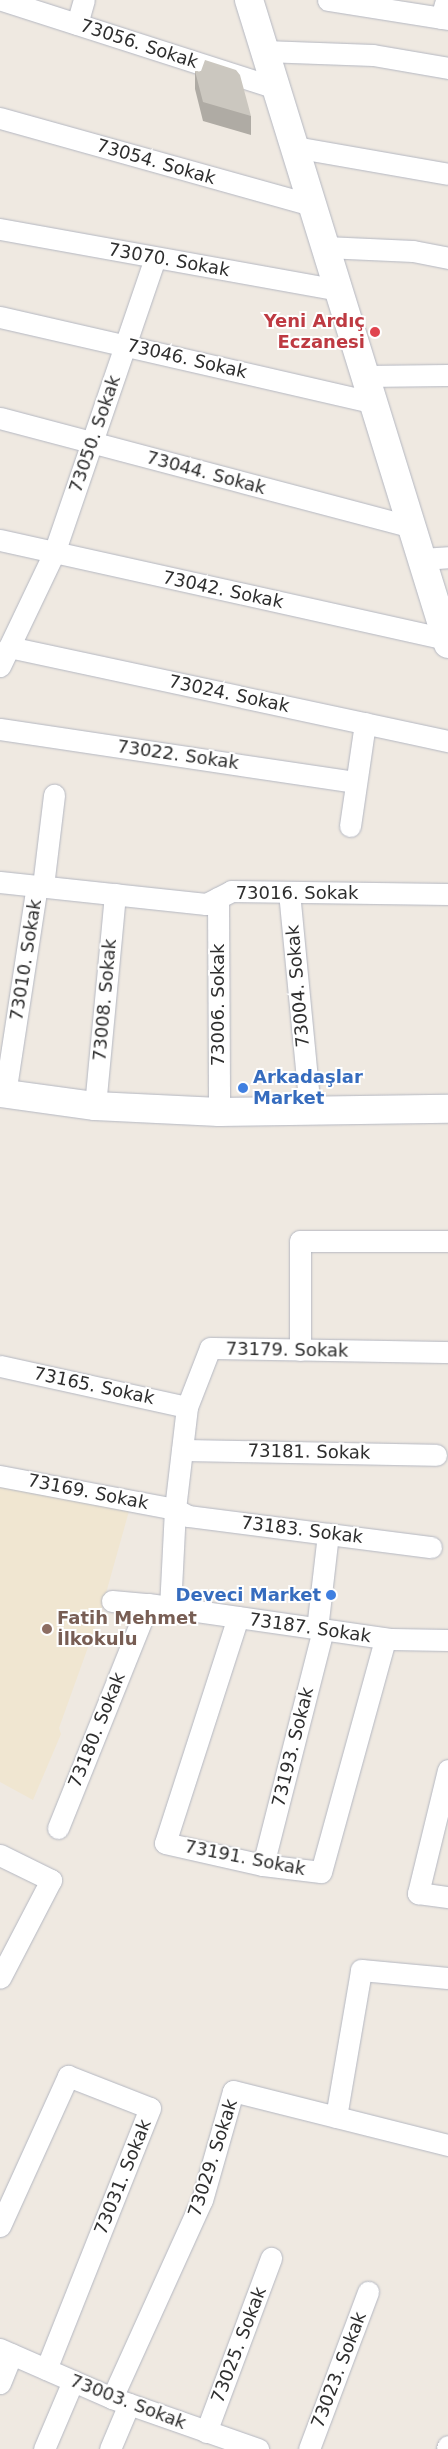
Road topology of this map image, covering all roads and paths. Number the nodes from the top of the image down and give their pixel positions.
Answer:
1 (2, 0) edge
2 (84, 0) edge
3 (249, 0) edge
4 (328, 0) edge
5 (445, 12) edge
6 (76, 24) junction
7 (264, 51) junction
8 (448, 68) edge
9 (276, 88) junction
10 (0, 118) edge
11 (294, 147) junction
12 (448, 174) edge
13 (312, 205) junction
14 (0, 229) edge
15 (326, 247) junction
16 (155, 258) junction
17 (448, 258) edge
18 (338, 290) junction
19 (0, 317) edge
20 (125, 345) junction
21 (448, 375) edge
22 (365, 376) junction
23 (374, 403) junction
24 (0, 418) edge
25 (92, 443) junction
26 (412, 527) junction
27 (0, 540) edge
28 (54, 553) junction
29 (435, 558) edge
30 (447, 641) edge
31 (10, 647) junction
32 (0, 666) edge
33 (365, 723) junction
34 (0, 729) edge
35 (448, 741) edge
36 (356, 782) junction
37 (54, 795) dead end
38 (350, 826) dead end
39 (0, 882) edge
40 (40, 886) junction
41 (289, 892) junction
42 (114, 894) junction
43 (448, 894) edge
44 (218, 898) junction
45 (2, 1094) edge
46 (95, 1106) junction
47 (448, 1110) edge
48 (310, 1111) junction
49 (219, 1112) junction
50 (448, 1241) edge
51 (300, 1350) junction
52 (448, 1352) edge
53 (0, 1366) edge
54 (187, 1407) junction
55 (182, 1450) junction
56 (436, 1455) dead end
57 (0, 1476) edge
58 (175, 1509) junction
59 (328, 1534) junction
60 (431, 1547) dead end
61 (112, 1601) dead end
62 (148, 1604) junction
63 (170, 1608) junction
64 (238, 1617) junction
65 (320, 1629) junction
66 (386, 1638) junction
67 (448, 1640) edge
68 (448, 1770) edge
69 (58, 1828) dead end
70 (0, 1855) edge
71 (263, 1865) junction
72 (448, 1897) edge
73 (0, 1978) edge
74 (448, 1978) edge
75 (336, 2117) junction
76 (448, 2145) edge
77 (0, 2226) edge
78 (272, 2258) dead end
79 (368, 2292) dead end
80 (6, 2351) edge
81 (46, 2369) junction
82 (73, 2381) junction
83 (0, 2383) edge
84 (121, 2401) junction
85 (206, 2432) junction
86 (250, 2448) edge
87 (44, 2449) edge
88 (110, 2449) edge
89 (309, 2449) edge

1 - 6 street, 73056. Sokak
2 - 6 street
3 - 7 main road
4 - 5 street
6 - 9 street, 73056. Sokak
7 - 8 street
7 - 9 main road
9 - 11 main road
10 - 13 street, 73054. Sokak
11 - 12 street
11 - 13 main road
13 - 15 main road
14 - 16 street, 73070. Sokak
15 - 17 street
15 - 18 main road
16 - 18 street, 73070. Sokak
16 - 20 street, 73050. Sokak
18 - 22 main road
19 - 20 street, 73046. Sokak
20 - 23 street, 73046. Sokak
20 - 25 street, 73050. Sokak
21 - 22 street
22 - 23 main road
23 - 26 main road
24 - 25 street, 73044. Sokak
25 - 26 street, 73044. Sokak
25 - 28 street, 73050. Sokak
26 - 29 main road
27 - 28 street, 73042. Sokak
28 - 30 street, 73042. Sokak
28 - 31 street, 73050. Sokak
29 - 30 main road
31 - 32 street, 73050. Sokak
31 - 33 street, 73024. Sokak
33 - 35 street, 73024. Sokak
33 - 36 street
34 - 36 street, 73022. Sokak
36 - 38 street
37 - 40 street, 73010. Sokak
39 - 40 street, 73016. Sokak
40 - 42 street, 73016. Sokak
40 - 45 street, 73010. Sokak
41 - 43 street, 73016. Sokak
41 - 44 street, 73016. Sokak
41 - 48 street, 73004. Sokak
42 - 44 street, 73016. Sokak
42 - 46 street, 73008. Sokak
44 - 49 street, 73006. Sokak
45 - 46 main road
46 - 49 main road
47 - 48 main road
48 - 49 main road
50 - 51 street
51 - 52 street, 73179. Sokak
51 - 54 street, 73179. Sokak
53 - 54 street, 73165. Sokak
54 - 55 street, 73179. Sokak
55 - 56 street, 73181. Sokak
55 - 58 street, 73179. Sokak
57 - 58 street, 73169. Sokak
58 - 59 street, 73183. Sokak
58 - 63 street, 73179. Sokak
59 - 60 street, 73183. Sokak
59 - 65 street, 73193. Sokak
61 - 62 street, 73187. Sokak
62 - 63 street, 73187. Sokak
62 - 69 street, 73180. Sokak
63 - 64 street, 73187. Sokak
64 - 65 street, 73187. Sokak
64 - 71 street, 73191. Sokak
65 - 66 street, 73187. Sokak
65 - 71 street, 73193. Sokak
66 - 67 street, 73187. Sokak
66 - 71 street, 73191. Sokak
68 - 72 street
70 - 73 street
74 - 75 street
75 - 76 street, 73029. Sokak
75 - 84 street, 73029. Sokak
77 - 81 street, 73031. Sokak
78 - 85 street, 73025. Sokak
79 - 89 street, 73023. Sokak
80 - 81 street, 73003. Sokak
80 - 83 street
81 - 82 street, 73003. Sokak
82 - 84 street, 73003. Sokak
82 - 87 street
84 - 85 street, 73003. Sokak
84 - 88 street
85 - 86 street, 73003. Sokak

